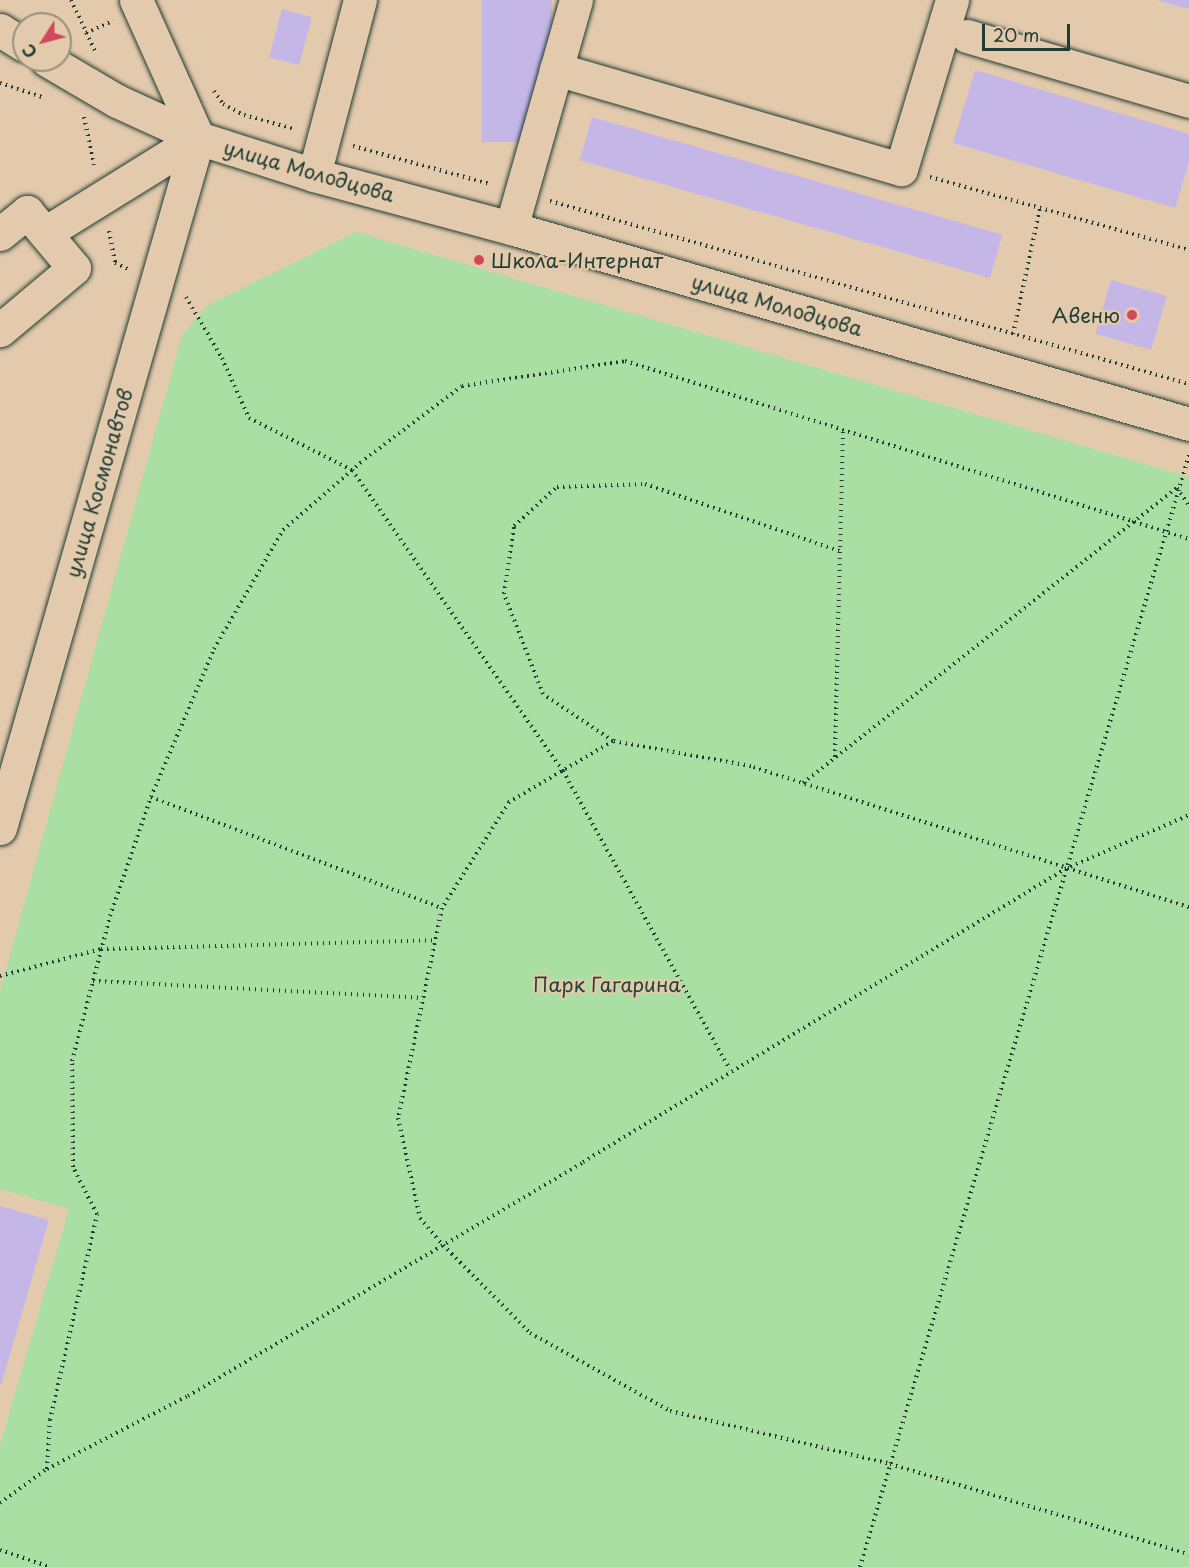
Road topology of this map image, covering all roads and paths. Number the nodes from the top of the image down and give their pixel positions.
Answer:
1 (136, 0) edge
2 (360, 0) edge
3 (576, 0) edge
4 (952, 0) edge
5 (967, 36) dead end
6 (556, 69) junction
7 (67, 72) edge
8 (212, 89) dead end
9 (1189, 101) edge
10 (82, 110) dead end
11 (198, 138) junction
12 (324, 138) junction
13 (901, 169) junction
14 (314, 175) junction
15 (521, 192) junction
16 (101, 198) junction
17 (1040, 208) junction
18 (511, 228) junction
19 (45, 233) junction
20 (0, 234) edge
21 (1189, 250) edge
22 (157, 282) junction
23 (0, 330) edge
24 (1013, 334) junction
25 (1189, 384) edge
26 (1189, 424) edge
27 (843, 429) junction
28 (1189, 455) edge
29 (352, 470) junction
30 (1177, 488) junction
31 (1189, 506) edge
32 (1134, 522) junction
33 (1164, 531) junction
34 (1189, 539) edge
35 (840, 551) junction
36 (613, 741) junction
37 (834, 758) junction
38 (563, 771) junction
39 (803, 783) junction
40 (151, 797) junction
41 (1189, 815) edge
42 (0, 828) edge
43 (1065, 869) junction
44 (1189, 907) edge
45 (442, 908) junction
46 (436, 940) junction
47 (101, 949) junction
48 (0, 976) edge
49 (93, 981) junction
50 (423, 998) junction
51 (730, 1070) junction
52 (443, 1245) junction
53 (890, 1464) junction
54 (47, 1469) junction
55 (0, 1503) edge
56 (0, 1550) edge
57 (1189, 1554) edge
58 (50, 1567) edge
59 (860, 1567) edge

1 - 11 street, улица Молодцова
2 - 12 street
3 - 6 street
4 - 13 street
5 - 9 street
6 - 13 street
6 - 15 street
7 - 11 street
8 - 12 path
10 - 16 path
11 - 14 street, улица Молодцова
11 - 16 street
11 - 22 street, улица Космонавтов
12 - 14 street
12 - 15 path
13 - 17 path
14 - 18 street, улица Молодцова
15 - 18 street
15 - 24 path
16 - 19 street
16 - 22 path
17 - 21 path
17 - 24 path
18 - 26 street, улица Молодцова
19 - 20 street
19 - 23 street
22 - 29 path
22 - 42 street, улица Космонавтов
24 - 25 path
27 - 29 path
27 - 32 path
27 - 35 path
28 - 30 path
29 - 38 path
29 - 40 path
30 - 31 path
30 - 32 path
30 - 33 path
32 - 33 path
32 - 37 path
33 - 34 path
33 - 43 path
35 - 36 path
35 - 37 path
36 - 38 path
36 - 39 path
37 - 39 path
38 - 45 path
38 - 51 path
39 - 43 path
40 - 45 path
40 - 47 path
41 - 43 path
43 - 44 path
43 - 51 path
43 - 53 path
45 - 46 path
46 - 47 path
46 - 50 path
47 - 48 path
47 - 49 path
49 - 50 path
49 - 54 path
50 - 52 path
51 - 52 path
52 - 53 path
52 - 54 path
53 - 57 path
53 - 59 path
54 - 55 path
56 - 58 path

